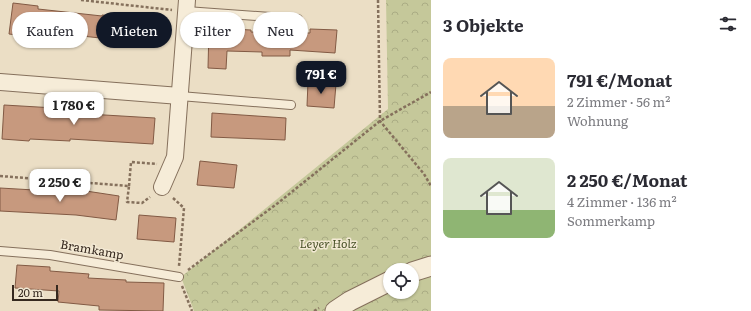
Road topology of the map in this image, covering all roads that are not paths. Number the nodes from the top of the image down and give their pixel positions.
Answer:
1 (186, 6) edge
2 (253, 14) edge
3 (0, 82) edge
4 (180, 96) junction
5 (290, 105) dead end
6 (162, 187) road end
7 (0, 251) edge
8 (431, 266) edge
9 (419, 270) edge
10 (178, 277) road end
11 (383, 284) edge
12 (335, 311) edge

1 - 2 lane
1 - 4 street
3 - 4 street
4 - 5 lane
4 - 6 street
7 - 10 lane, Bramkamp
8 - 9 street
11 - 12 street

